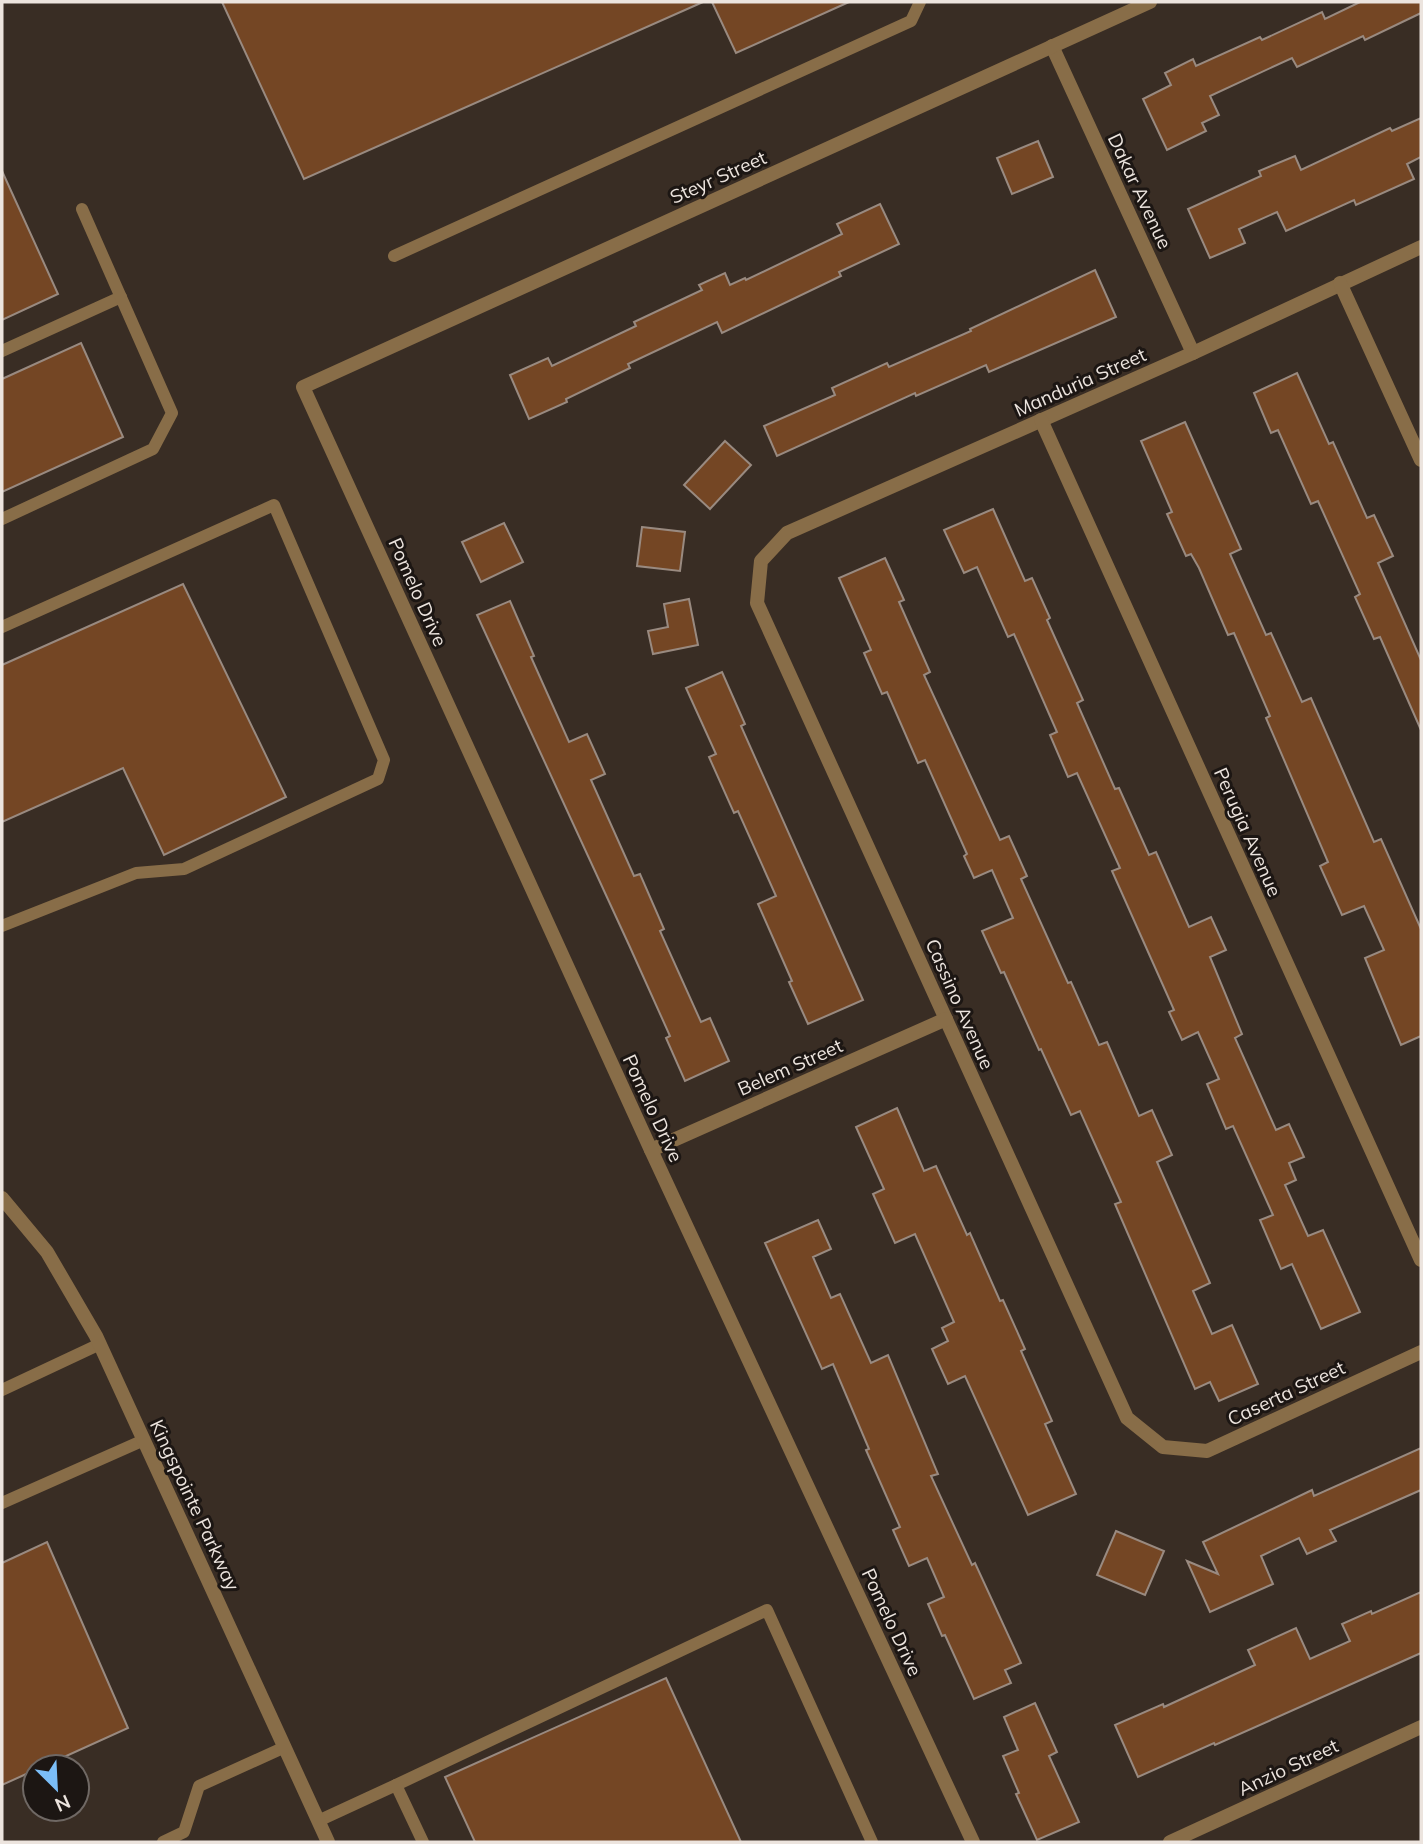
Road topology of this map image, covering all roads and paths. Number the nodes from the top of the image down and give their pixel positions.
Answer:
1 (920, 2) edge
2 (1150, 2) edge
3 (1052, 46) junction
4 (82, 209) dead end
5 (1421, 247) edge
6 (394, 256) dead end
7 (1340, 284) junction
8 (121, 297) junction
9 (2, 351) edge
10 (1193, 353) junction
11 (303, 387) joint
12 (1041, 420) junction
13 (1421, 460) edge
14 (2, 519) edge
15 (761, 561) joint
16 (2, 627) edge
17 (2, 926) edge
18 (946, 1019) junction
19 (651, 1150) junction
20 (2, 1198) edge
21 (1421, 1260) edge
22 (100, 1344) junction
23 (1421, 1352) edge
24 (2, 1390) edge
25 (144, 1440) junction
26 (1163, 1447) joint
27 (2, 1503) edge
28 (1421, 1727) edge
29 (285, 1747) junction
30 (396, 1785) junction
31 (318, 1821) junction
32 (163, 1842) edge
33 (328, 1842) edge
34 (423, 1842) edge
35 (872, 1842) edge
36 (973, 1842) edge
37 (1170, 1842) edge

1 - 6 lane
2 - 3 street, Steyr Street
3 - 10 street, Dakar Avenue
3 - 11 street, Steyr Street
4 - 8 lane
5 - 7 street, Manduria Street
7 - 10 street, Manduria Street
7 - 13 street
8 - 9 lane
8 - 14 lane
10 - 12 street, Manduria Street
11 - 19 street, Pomelo Drive
12 - 15 street, Manduria Street
12 - 21 street, Perugia Avenue
15 - 18 street, Cassino Avenue
16 - 17 lane
18 - 19 street, Belem Street
18 - 26 street, Cassino Avenue
19 - 36 street, Pomelo Drive
20 - 22 street, Kingspointe Parkway
22 - 24 lane
22 - 25 street, Kingspointe Parkway
23 - 26 street, Caserta Street
25 - 27 lane
25 - 29 street, Kingspointe Parkway
28 - 37 street, Anzio Street
29 - 31 street, Kingspointe Parkway
29 - 32 lane
30 - 31 lane
30 - 34 lane
30 - 35 lane
31 - 33 street, Kingspointe Parkway

